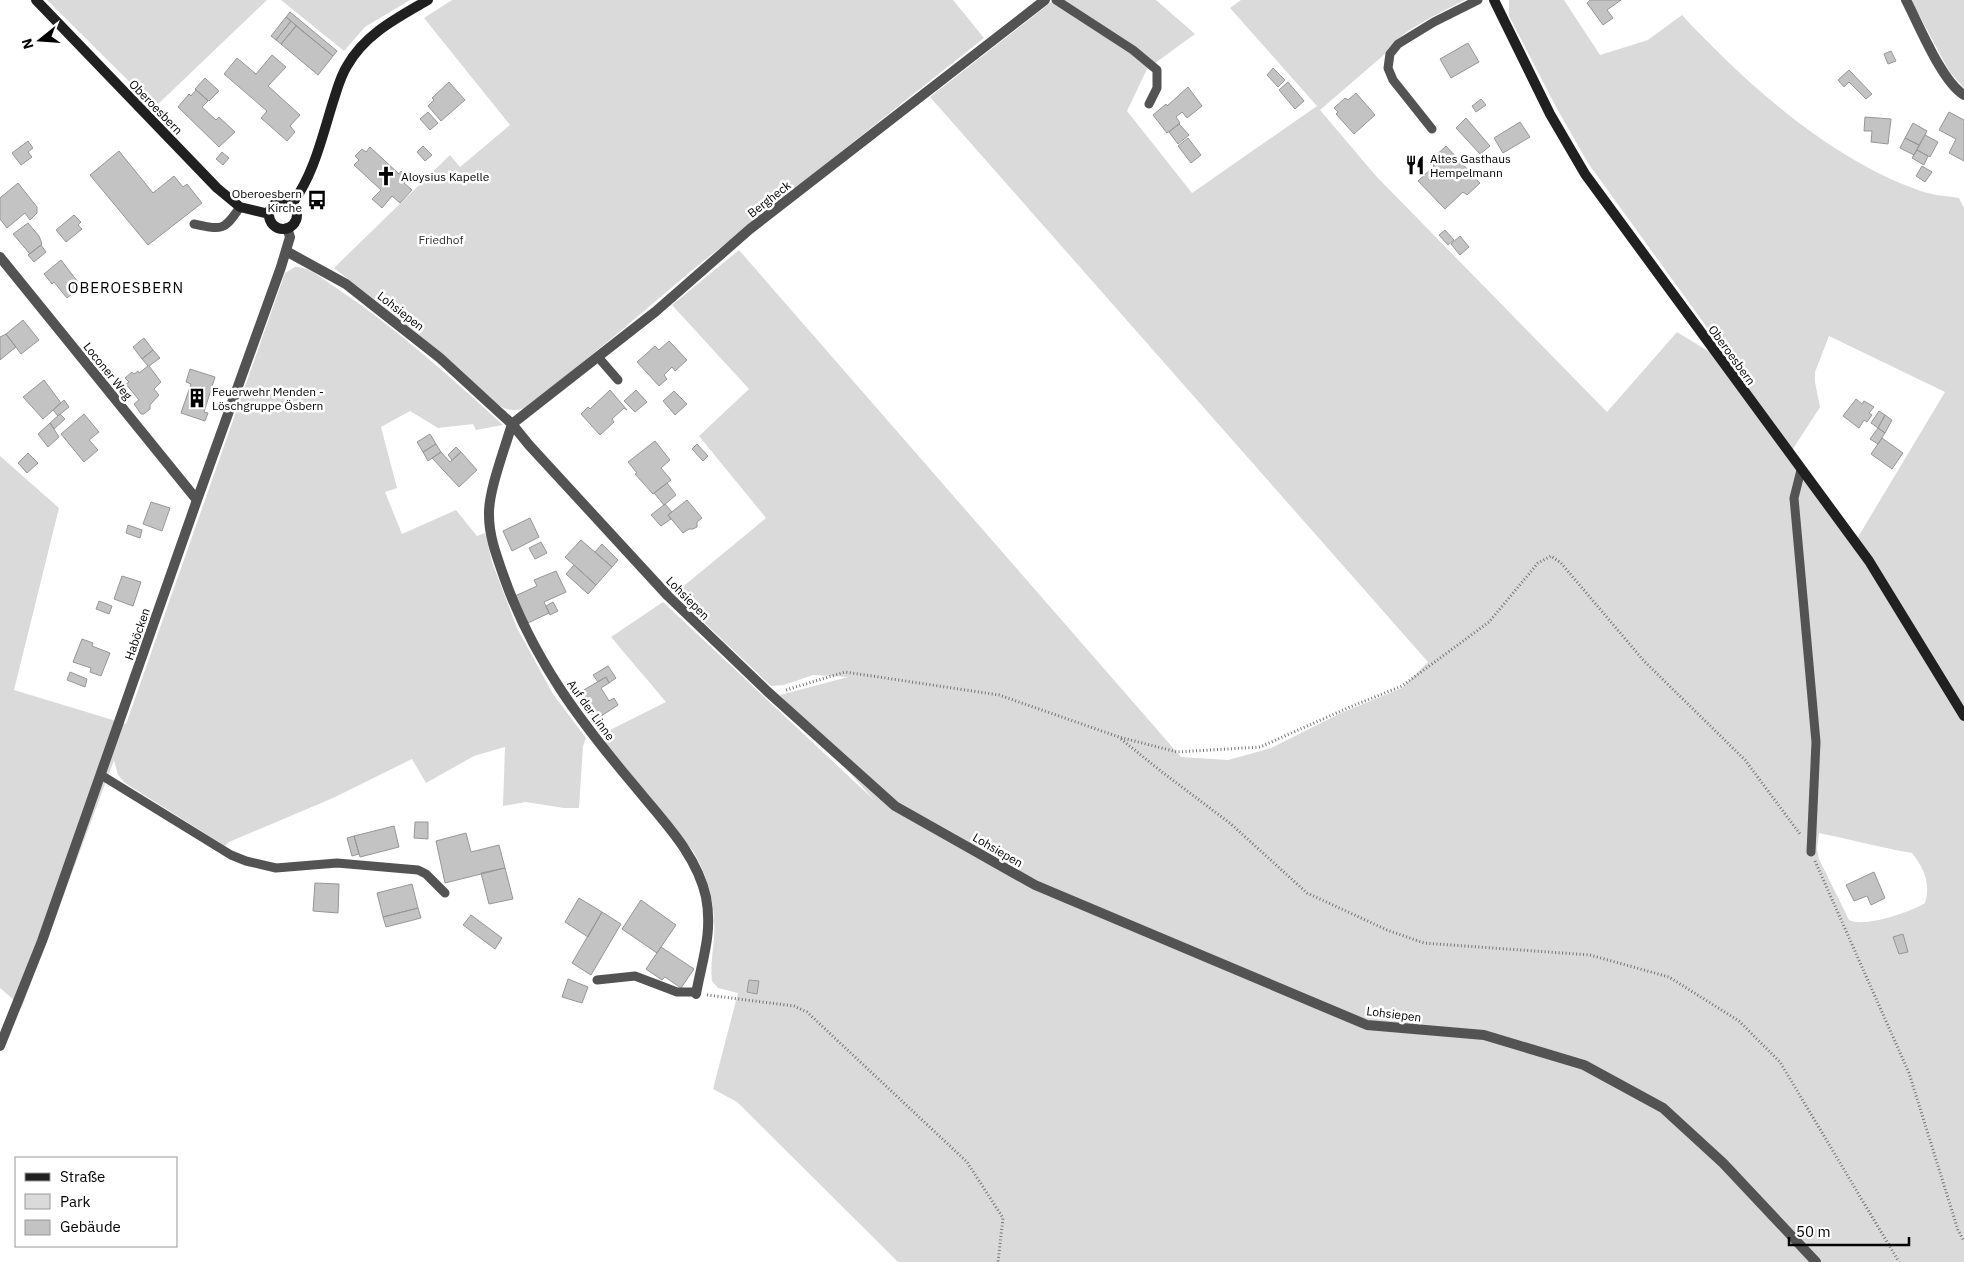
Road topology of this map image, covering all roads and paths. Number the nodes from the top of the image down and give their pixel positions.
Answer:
1 (36, 0) edge
2 (428, 0) edge
3 (1045, 0) edge
4 (1056, 0) edge
5 (1478, 0) edge
6 (1494, 0) edge
7 (1906, 0) edge
8 (1964, 95) edge
9 (1149, 104) dead end
10 (1432, 128) dead end
11 (292, 204) junction
12 (240, 207) junction
13 (269, 214) junction
14 (194, 224) dead end
15 (287, 228) junction
16 (286, 251) junction
17 (0, 257) edge
18 (598, 357) junction
19 (618, 380) dead end
20 (512, 424) junction
21 (1801, 470) junction
22 (196, 500) junction
23 (768, 692) junction
24 (1964, 716) edge
25 (1119, 737) junction
26 (101, 775) junction
27 (1811, 852) junction
28 (445, 893) dead end
29 (597, 980) dead end
30 (696, 993) junction
31 (0, 1046) edge
32 (1964, 1241) edge
33 (998, 1262) edge
34 (1816, 1262) edge
35 (1899, 1262) edge

1 - 12 street, Oberoesbern
2 - 11 street
3 - 18 street, Bergheck
4 - 9 lane
5 - 10 lane
6 - 21 street, Oberoesbern
7 - 8 street
11 - 13 street
11 - 15 street
12 - 13 street, Oberoesbern
12 - 14 lane
13 - 15 street
15 - 16 street, Haböcken
16 - 20 street, Lohsiepen
16 - 22 street, Haböcken
17 - 22 street, Loconer Weg
18 - 19 lane
18 - 20 street, Bergheck
20 - 23 street, Lohsiepen
20 - 30 street, Auf der Linne
21 - 24 street, Oberoesbern
21 - 27 lane
22 - 26 street, Haböcken
23 - 25 path
23 - 34 street, Lohsiepen
25 - 27 path
25 - 35 path
26 - 28 lane
26 - 31 street, Haböcken
27 - 32 path
29 - 30 lane
30 - 33 path

